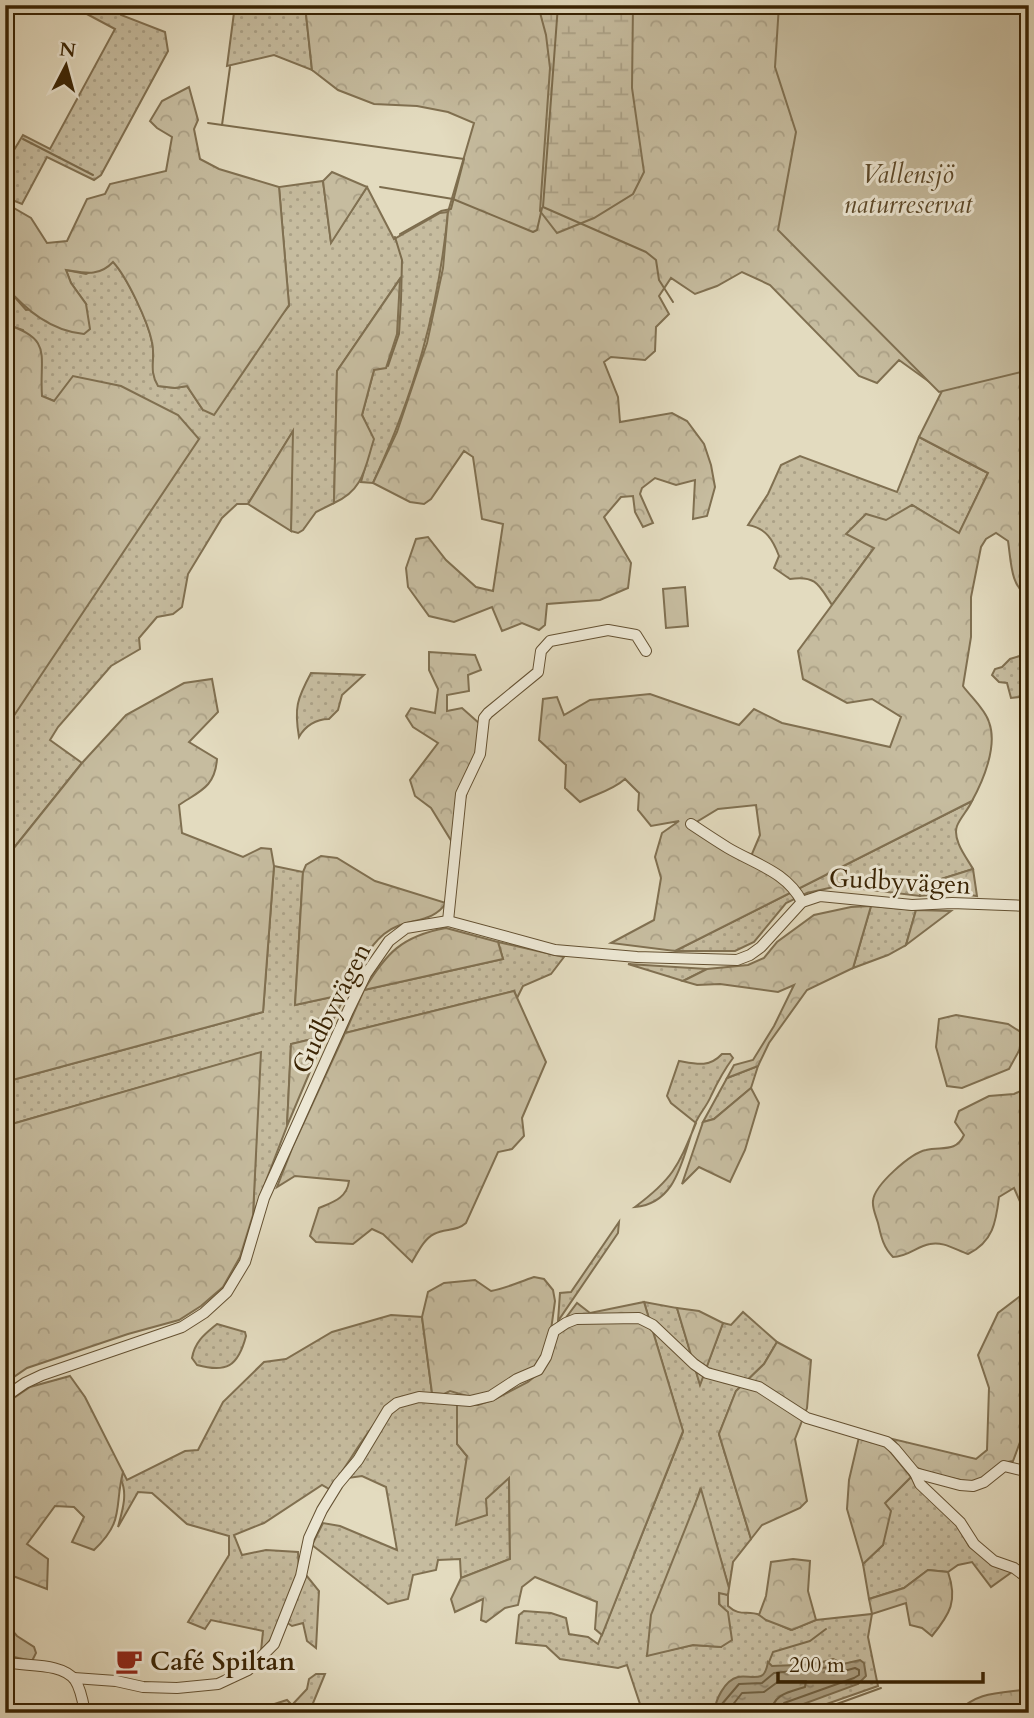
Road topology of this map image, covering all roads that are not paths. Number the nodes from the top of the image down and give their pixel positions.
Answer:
1 (646, 651) dead end
2 (691, 824) dead end
3 (802, 902) junction
4 (1029, 906) edge
5 (448, 921) junction
6 (5, 1397) edge
7 (1029, 1472) edge
8 (915, 1473) junction
9 (1029, 1580) edge
10 (5, 1662) edge
11 (74, 1678) junction
12 (85, 1713) edge

1 - 5 street
2 - 3 street
3 - 4 street, Gudbyvägen
3 - 5 street, Gudbyvägen
5 - 6 street, Gudbyvägen
7 - 8 street
8 - 9 street
8 - 11 street
10 - 11 street
11 - 12 street

